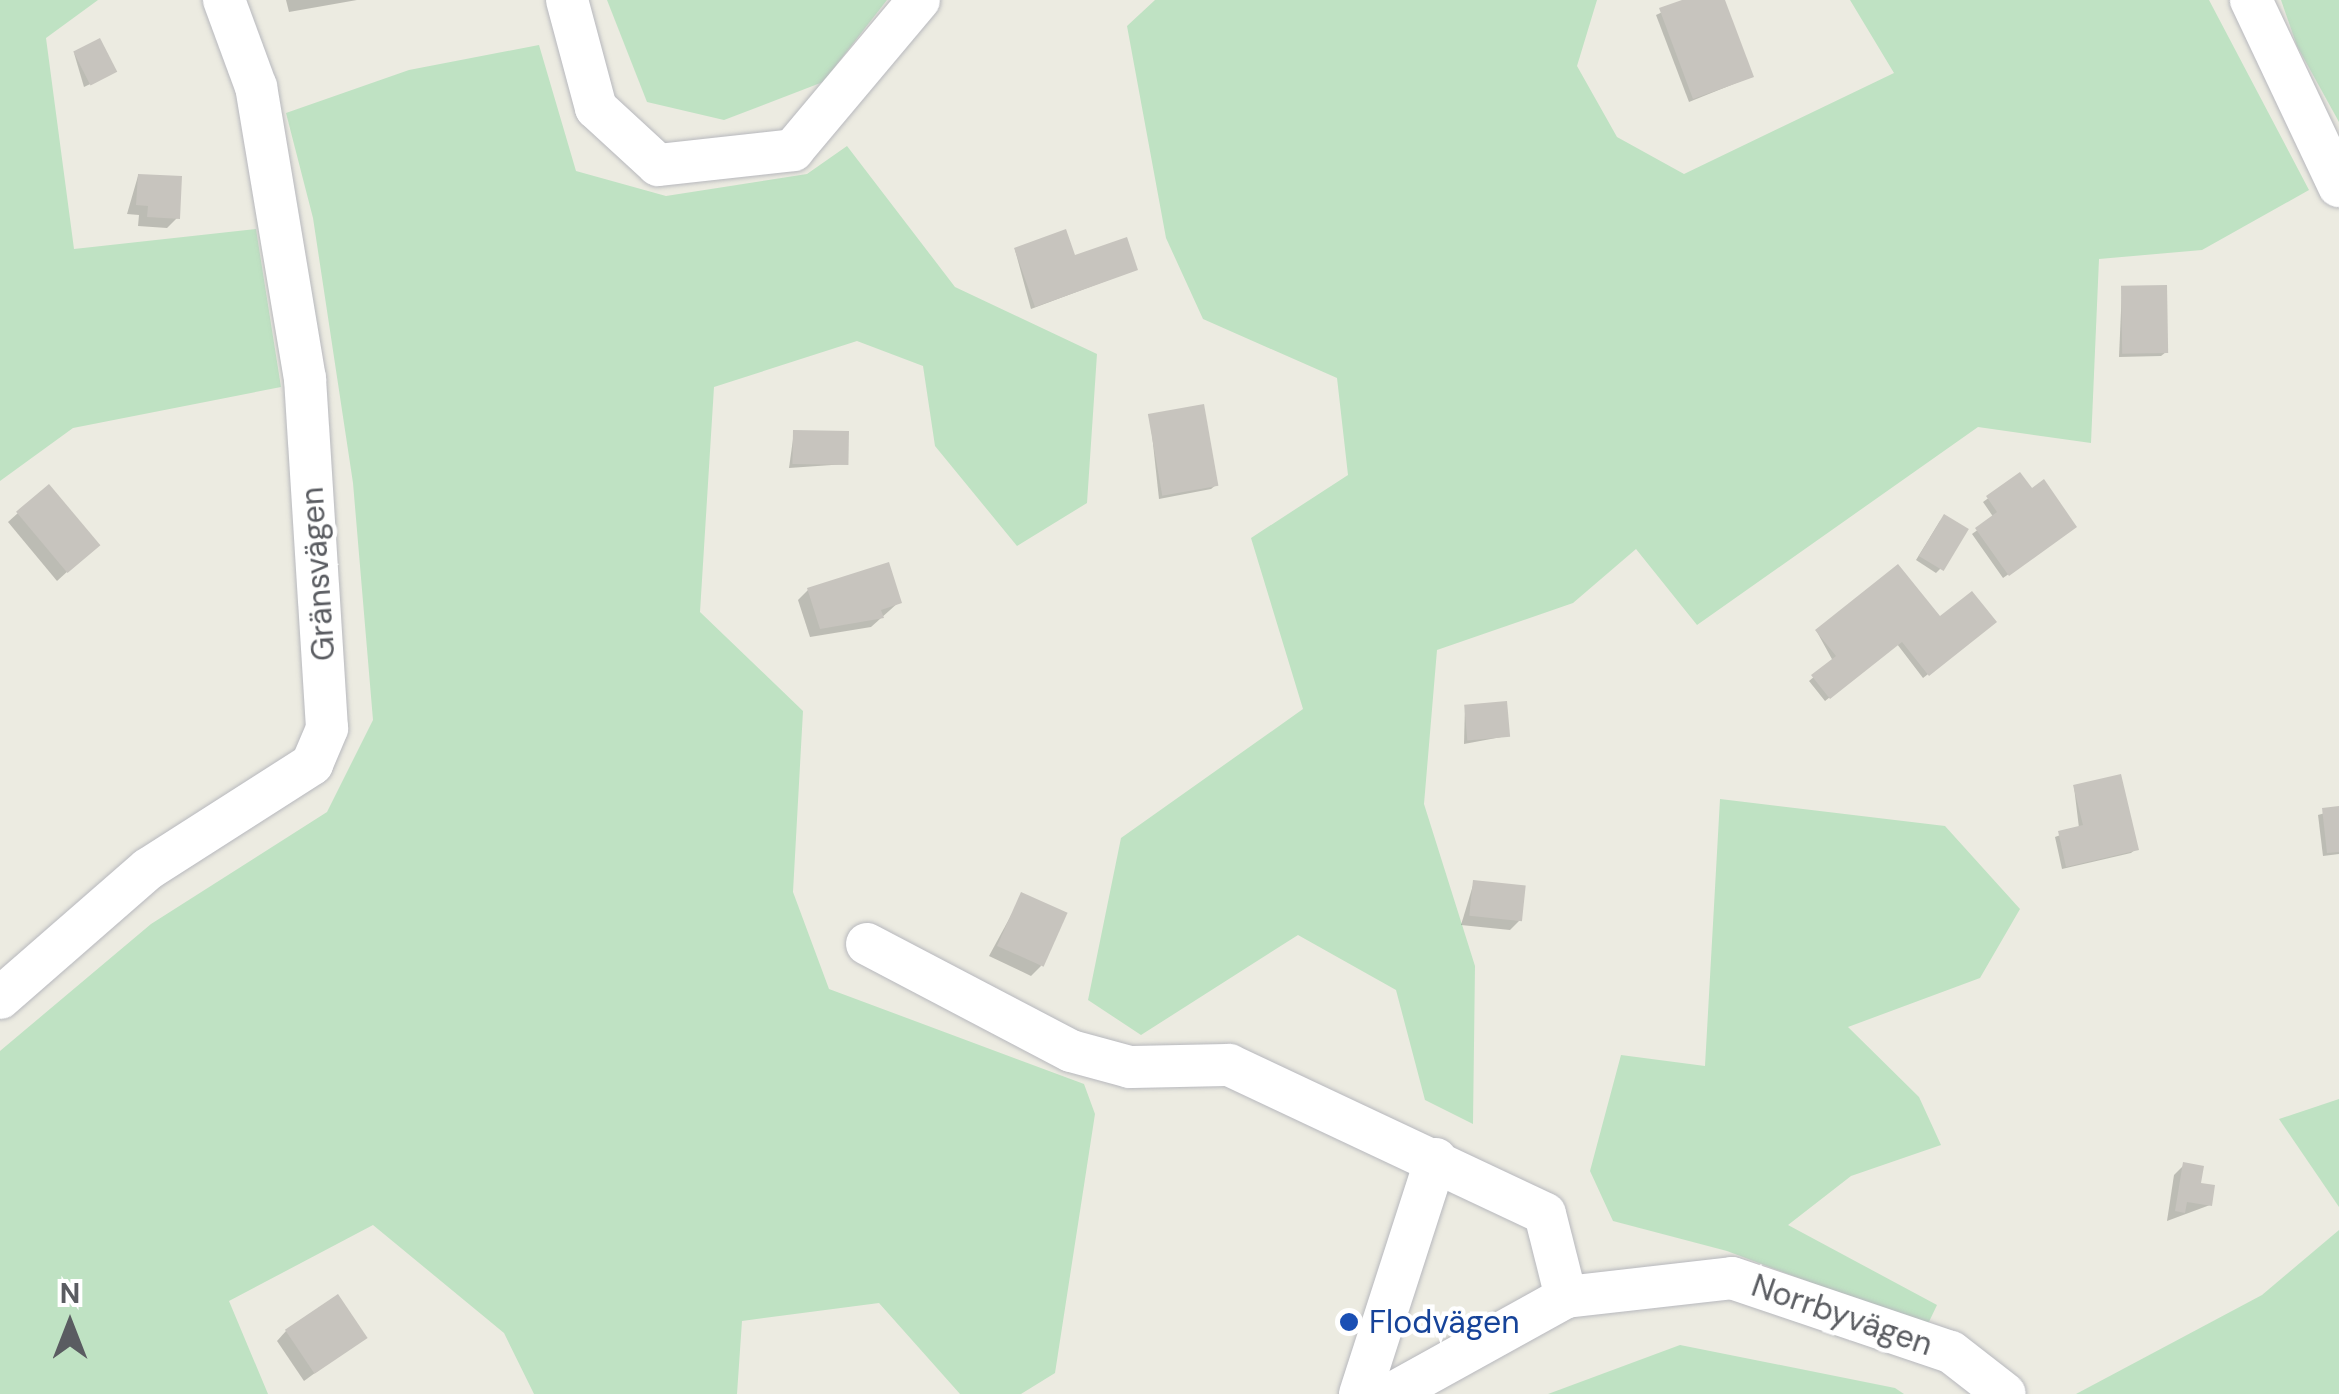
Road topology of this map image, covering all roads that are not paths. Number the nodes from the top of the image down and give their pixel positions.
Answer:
1 (224, 0) edge
2 (567, 0) edge
3 (919, 0) edge
4 (2251, 0) edge
5 (2339, 186) edge
6 (867, 944) dead end
7 (0, 998) edge
8 (1436, 1159) junction
9 (1566, 1297) junction
10 (1360, 1394) edge
11 (1391, 1394) edge
12 (2005, 1394) edge

1 - 7 street, Gränsvägen
2 - 3 street
4 - 5 street
6 - 8 street
8 - 9 street
8 - 10 street
9 - 11 street, Norrbyvägen
9 - 12 street, Norrbyvägen

